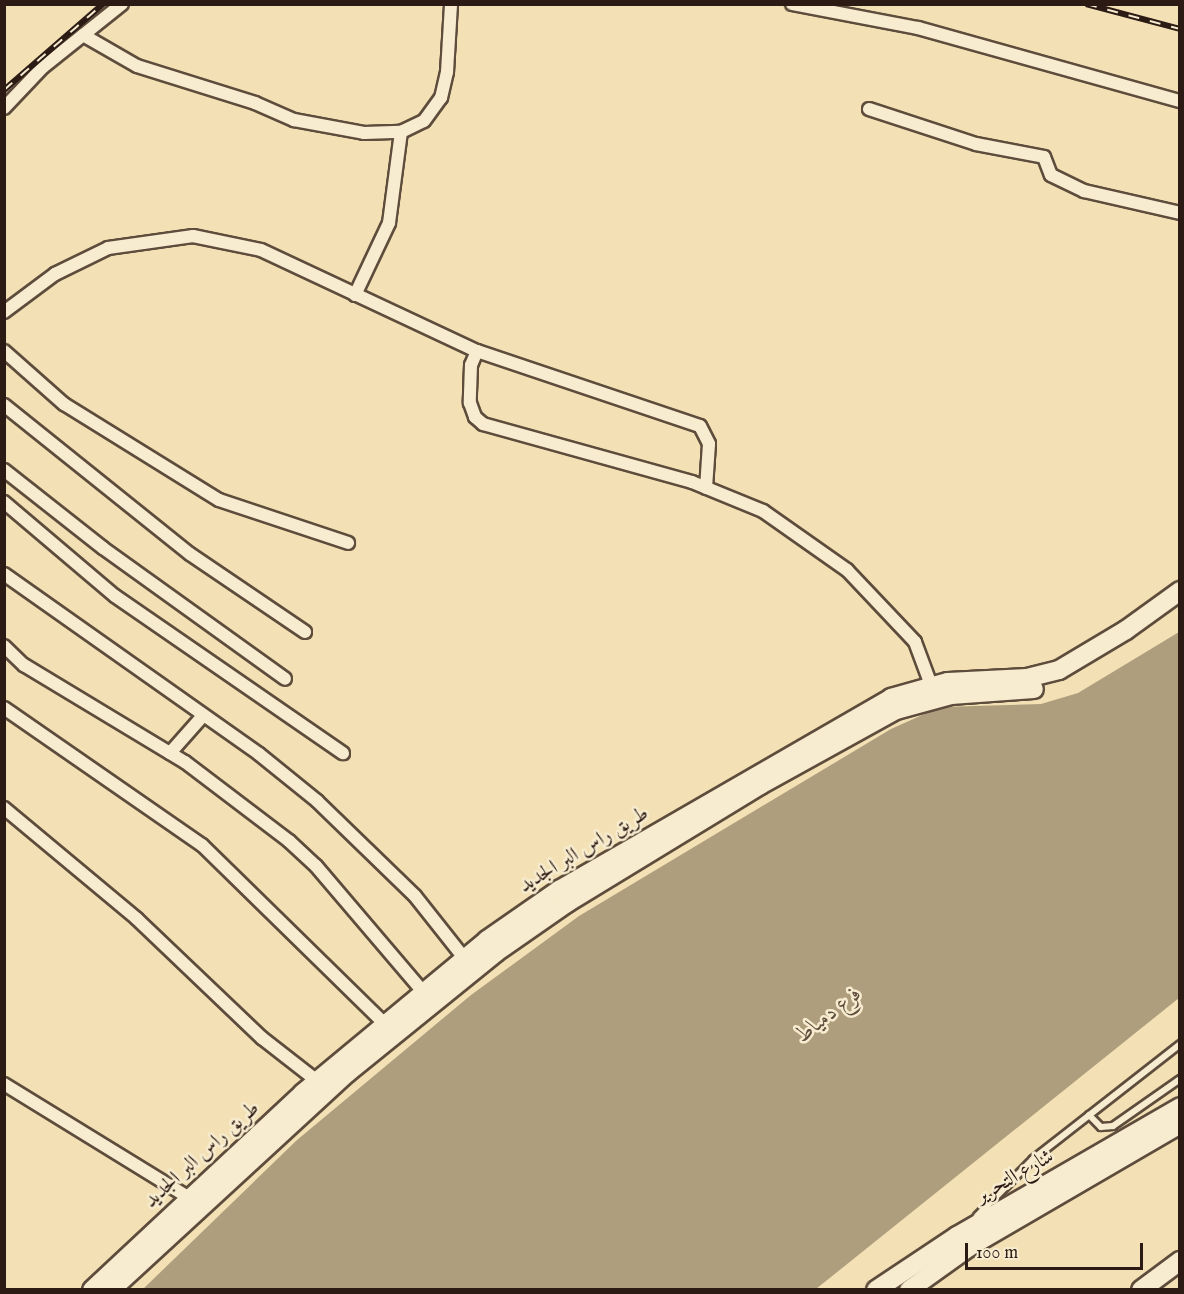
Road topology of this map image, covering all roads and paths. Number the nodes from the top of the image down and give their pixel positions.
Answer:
1 (122, 4) edge
2 (451, 4) edge
3 (792, 4) edge
4 (83, 35) junction
5 (1179, 101) edge
6 (4, 108) edge
7 (869, 109) dead end
8 (401, 132) junction
9 (1179, 213) edge
10 (354, 295) junction
11 (4, 312) edge
12 (4, 351) edge
13 (477, 351) junction
14 (4, 405) edge
15 (4, 470) edge
16 (706, 488) junction
17 (4, 502) edge
18 (348, 543) dead end
19 (4, 574) edge
20 (1179, 591) edge
21 (1179, 607) edge
22 (305, 632) dead end
23 (4, 646) edge
24 (285, 679) dead end
25 (930, 685) junction
26 (4, 708) edge
27 (202, 717) junction
28 (170, 753) junction
29 (343, 753) dead end
30 (758, 779) junction
31 (4, 808) edge
32 (465, 959) junction
33 (424, 993) junction
34 (386, 1025) junction
35 (1179, 1044) edge
36 (1179, 1079) edge
37 (317, 1081) junction
38 (4, 1084) edge
39 (1089, 1115) junction
40 (1179, 1121) edge
41 (189, 1198) junction
42 (957, 1236) junction
43 (1179, 1261) edge
44 (92, 1290) edge
45 (111, 1290) edge
46 (876, 1290) edge
47 (909, 1290) edge
48 (1142, 1290) edge

1 - 4 street
2 - 8 street
3 - 5 street
4 - 6 street
4 - 8 street
7 - 9 street
8 - 10 street
10 - 11 street
10 - 13 street
12 - 18 street
13 - 16 street
13 - 16 street
14 - 22 street
15 - 24 street
16 - 25 street
17 - 29 street
19 - 27 street
20 - 25 main road, طريق راس البر الجديد
21 - 30 main road, طريق راس البر الجديد
23 - 28 street
25 - 30 main road, طريق راس البر الجديد
26 - 34 street
27 - 28 street
27 - 32 street
28 - 33 street
30 - 32 main road, طريق راس البر الجديد
30 - 45 main road, طريق راس البر الجديد
31 - 37 street
32 - 33 main road, طريق راس البر الجديد
33 - 34 main road, طريق راس البر الجديد
34 - 37 main road, طريق راس البر الجديد
35 - 39 lane
36 - 39 lane
37 - 41 main road, طريق راس البر الجديد
38 - 41 street
39 - 42 lane
40 - 42 main road, شارع التحرير
40 - 47 main road, شارع التحرير
41 - 44 main road, طريق راس البر الجديد
42 - 46 main road, شارع التحرير
43 - 48 main road

